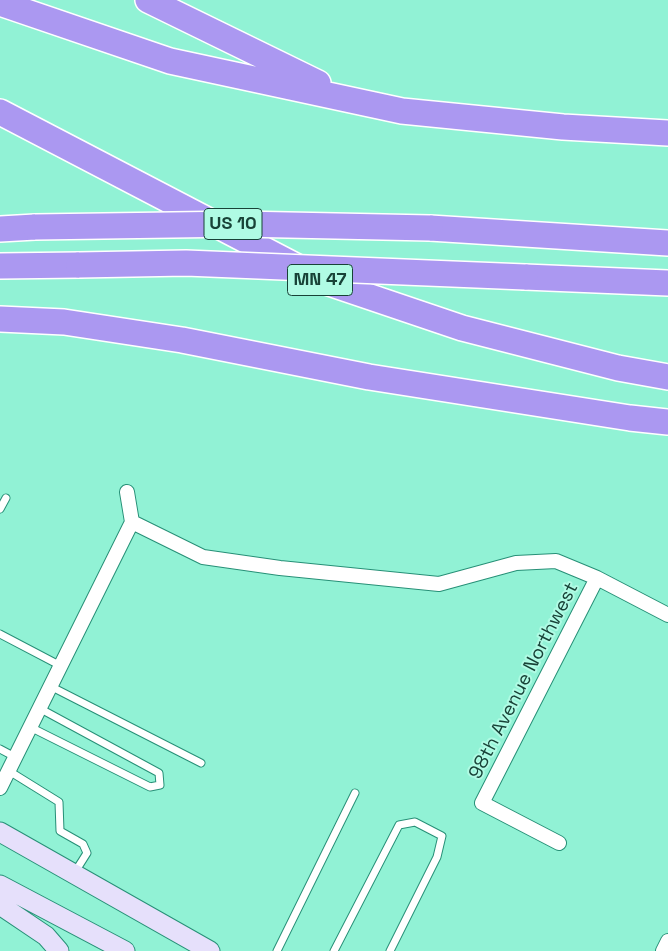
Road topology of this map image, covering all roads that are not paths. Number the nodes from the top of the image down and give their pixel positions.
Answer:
1 (148, 0) edge
2 (0, 3) edge
3 (354, 100) junction
4 (0, 112) edge
5 (668, 133) edge
6 (0, 229) edge
7 (668, 243) edge
8 (0, 266) edge
9 (668, 283) edge
10 (0, 319) edge
11 (668, 377) edge
12 (668, 422) edge
13 (127, 492) dead end
14 (6, 498) dead end
15 (0, 509) edge
16 (132, 522) junction
17 (598, 578) junction
18 (668, 615) edge
19 (0, 634) edge
20 (61, 666) junction
21 (50, 686) junction
22 (39, 708) junction
23 (30, 727) junction
24 (0, 749) edge
25 (15, 757) junction
26 (201, 763) dead end
27 (9, 771) junction
28 (0, 788) edge
29 (355, 794) dead end
30 (0, 832) edge
31 (559, 843) dead end
32 (74, 874) junction
33 (0, 885) edge
34 (0, 905) edge
35 (668, 941) edge
36 (59, 951) edge
37 (125, 951) edge
38 (210, 951) edge
39 (277, 951) edge
40 (334, 951) edge
41 (390, 951) edge
42 (663, 951) edge

1 - 3 highway
2 - 3 highway
3 - 5 highway
4 - 11 highway, MN 47
6 - 7 highway, US 10, bridge
8 - 9 highway, US 10, bridge
10 - 12 highway
13 - 16 street
14 - 15 lane
16 - 17 street
16 - 20 street
17 - 18 street
17 - 31 street, 98th Avenue Northwest
19 - 20 lane
20 - 21 street
21 - 22 street
21 - 26 lane
22 - 23 street
22 - 23 lane
23 - 25 street
24 - 25 lane
25 - 27 street
27 - 28 street
27 - 32 lane
29 - 39 lane
30 - 32 main road
32 - 38 main road
33 - 37 main road
34 - 36 main road
35 - 42 street
40 - 41 lane

